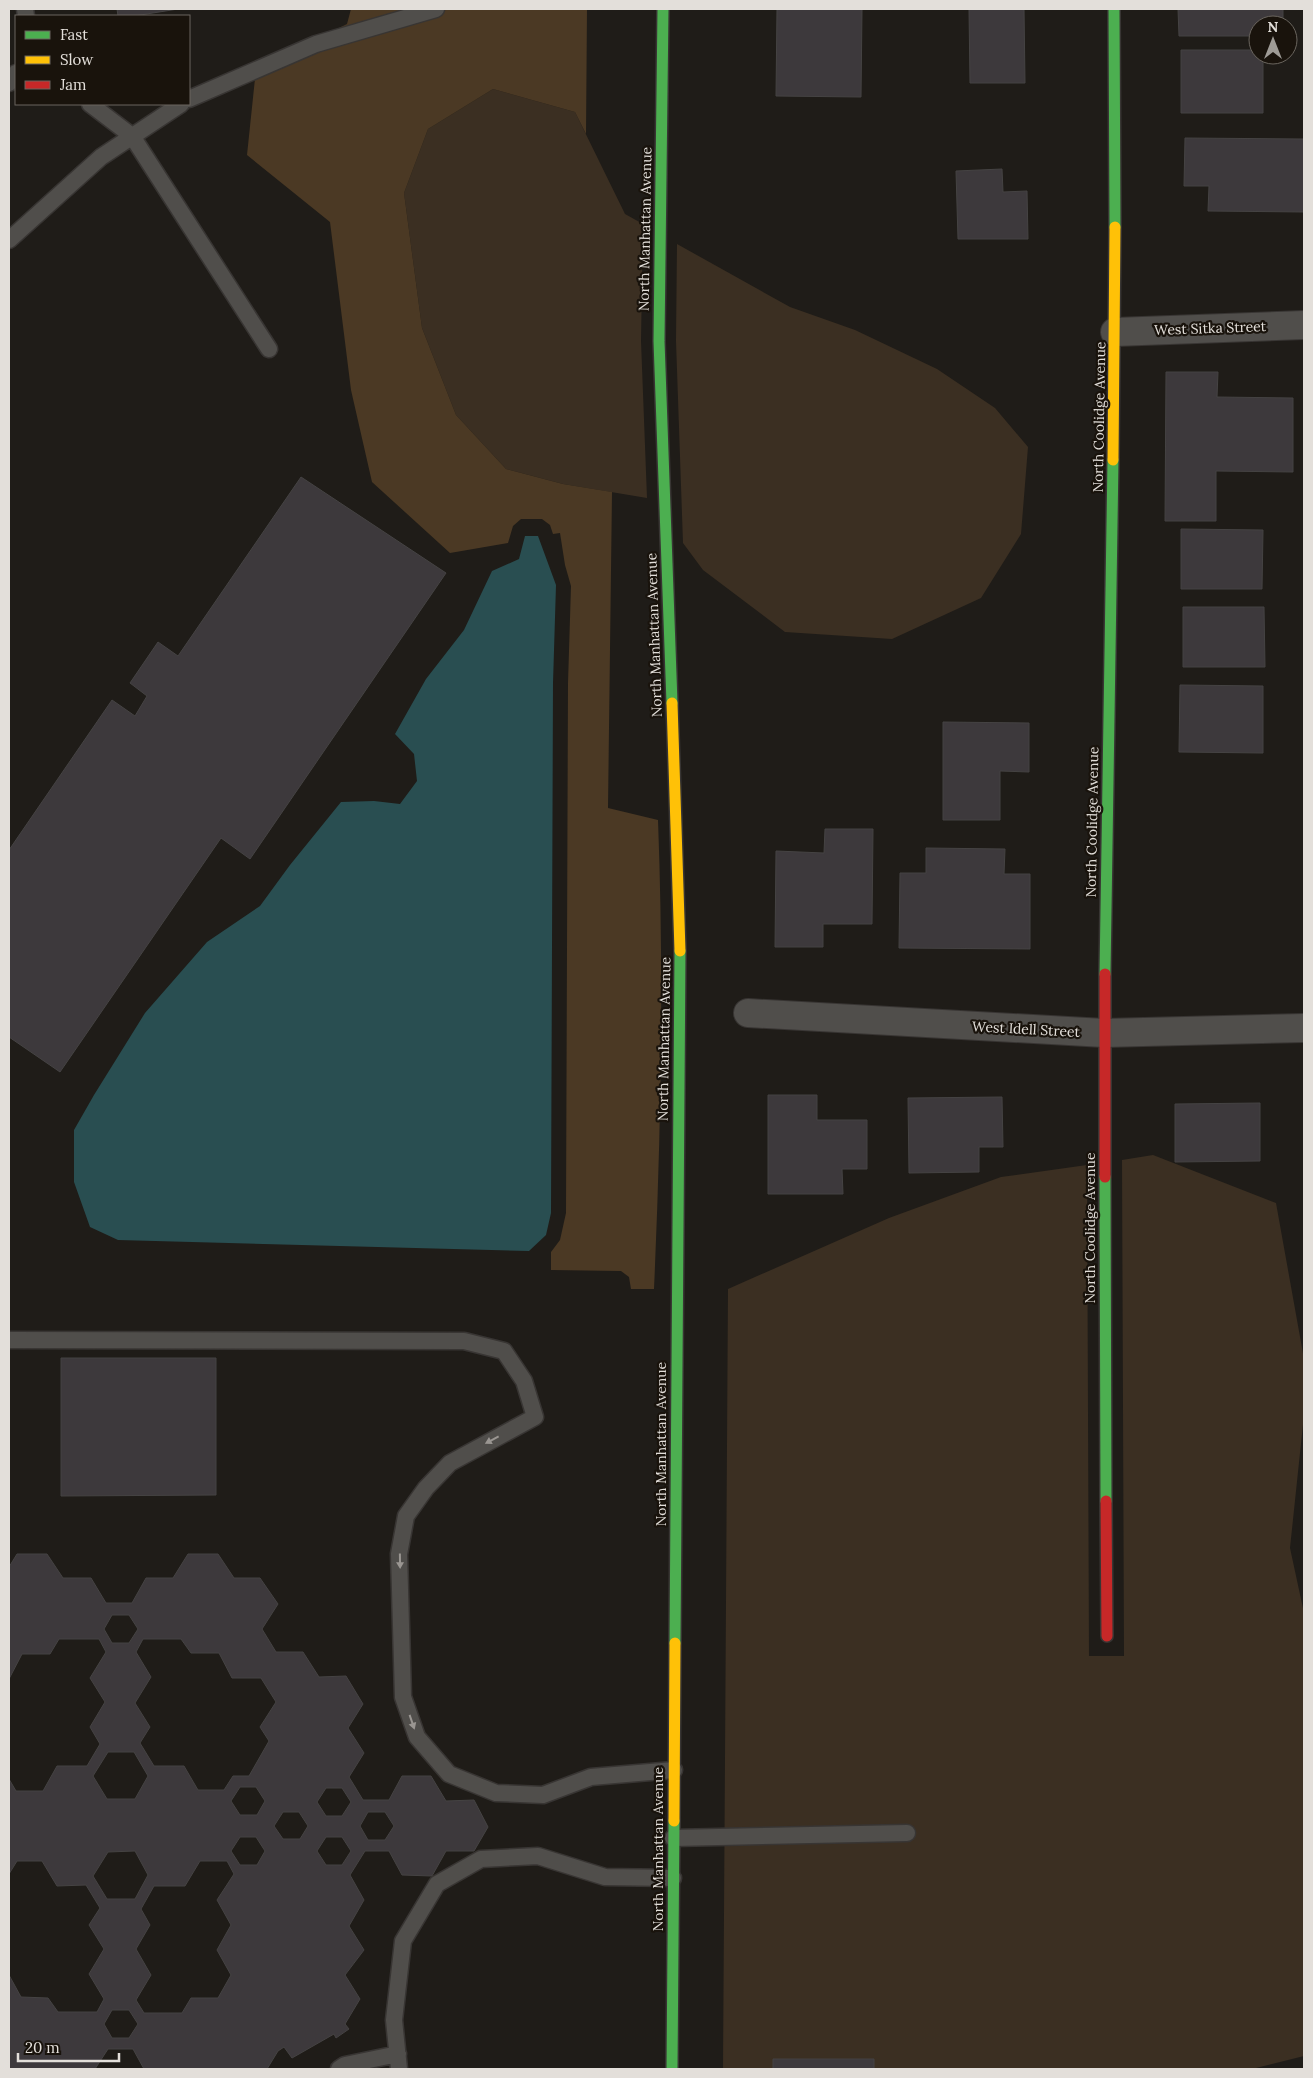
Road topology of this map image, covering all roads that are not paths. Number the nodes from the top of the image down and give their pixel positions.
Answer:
1 (436, 9) edge
2 (663, 9) edge
3 (1114, 9) edge
4 (190, 99) edge
5 (91, 105) edge
6 (179, 105) edge
7 (132, 136) junction
8 (9, 240) edge
9 (1304, 325) edge
10 (1115, 332) junction
11 (269, 349) dead end
12 (748, 1013) dead end
13 (1304, 1028) edge
14 (1104, 1033) junction
15 (9, 1340) edge
16 (1107, 1636) dead end
17 (674, 1770) junction
18 (908, 1833) dead end
19 (673, 1838) junction
20 (673, 1878) junction
21 (399, 2062) edge
22 (339, 2069) edge
23 (672, 2069) edge

1 - 4 lane
2 - 17 street, North Manhattan Avenue
3 - 10 street, North Coolidge Avenue
5 - 7 lane
6 - 7 lane
7 - 8 lane
7 - 11 lane
9 - 10 street, West Sitka Street
10 - 14 street, North Coolidge Avenue
12 - 14 street, West Idell Street
13 - 14 street, West Idell Street
14 - 16 street, North Coolidge Avenue
15 -> 17 lane
17 - 19 street, North Manhattan Avenue
18 - 19 lane
19 - 20 street, North Manhattan Avenue
20 - 21 lane
20 - 23 street, North Manhattan Avenue
21 - 22 lane

